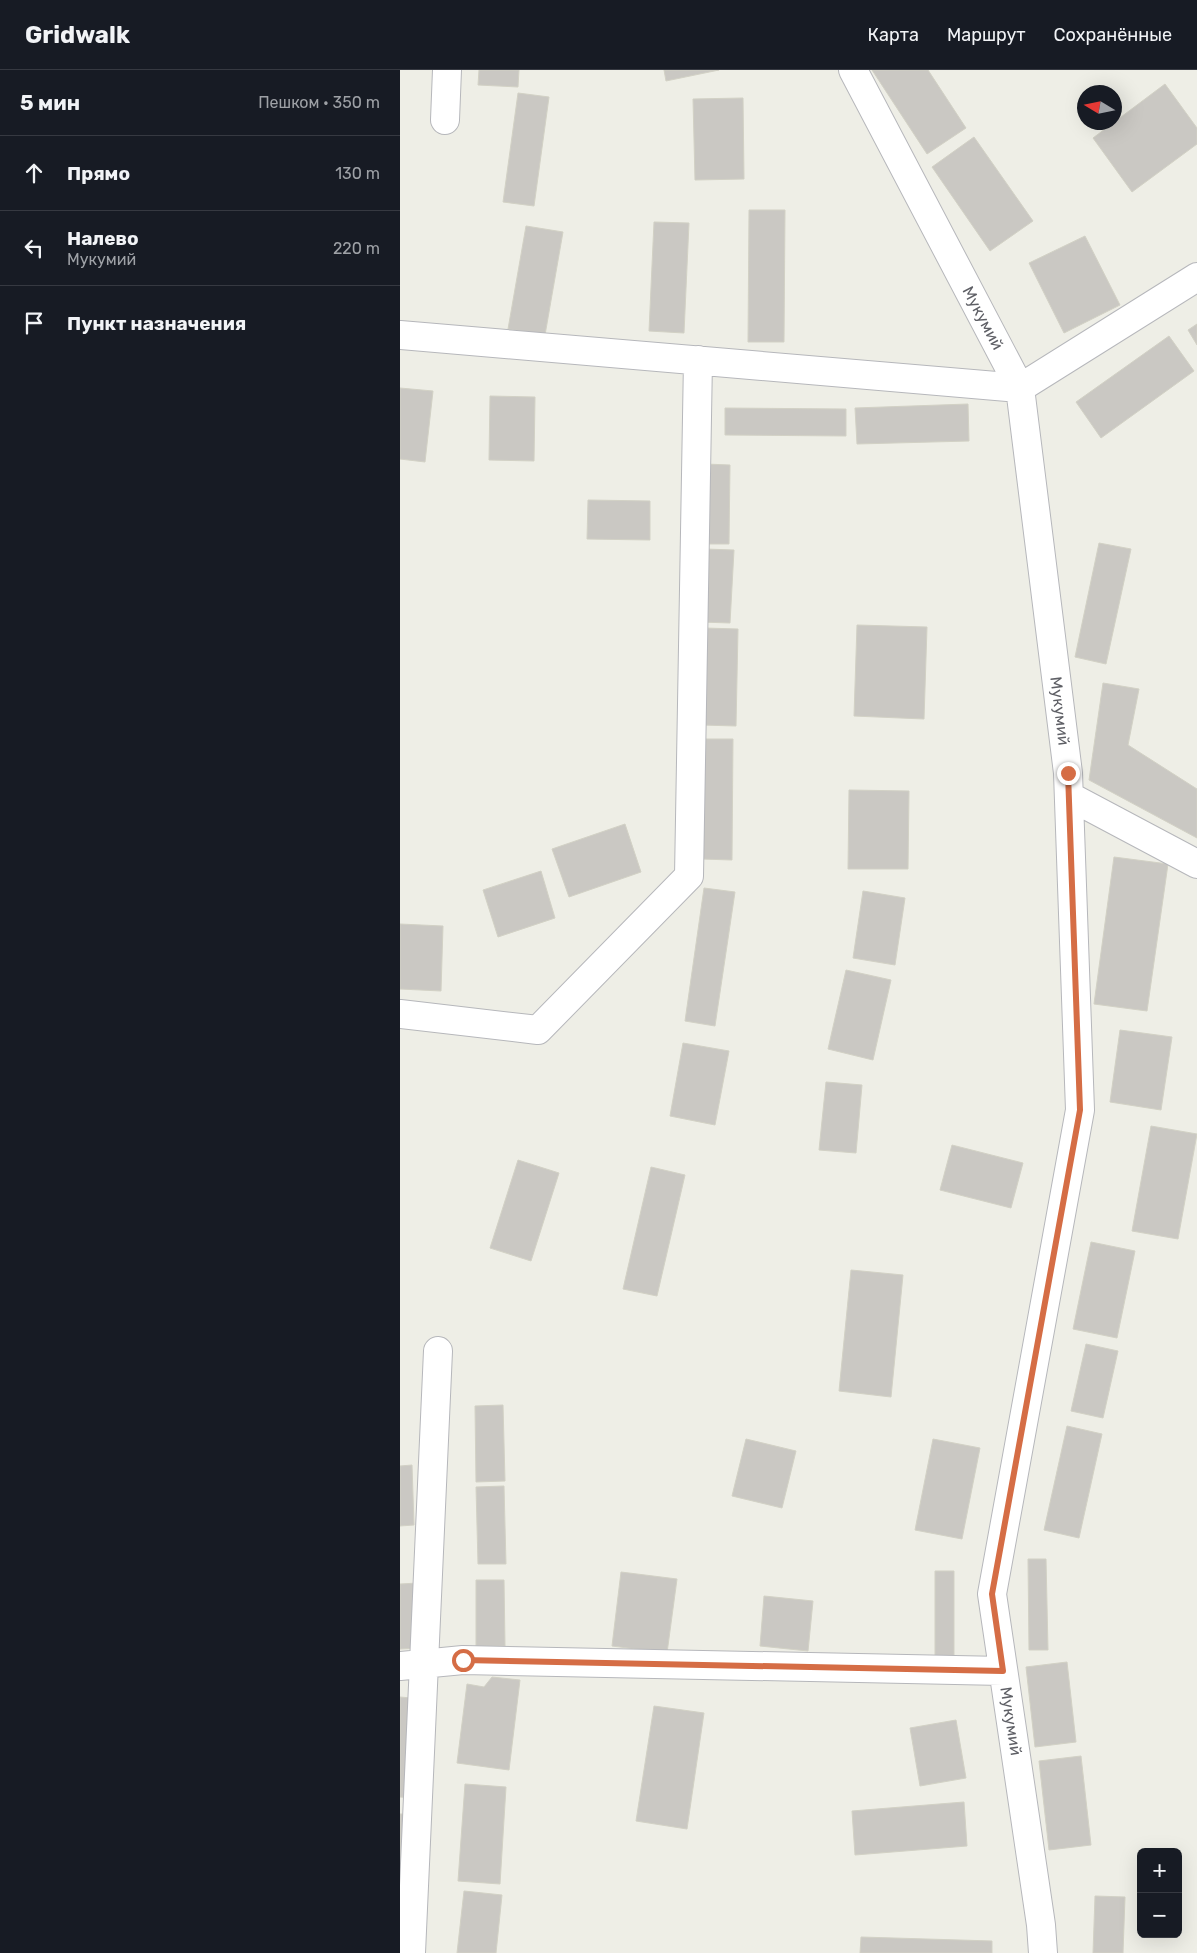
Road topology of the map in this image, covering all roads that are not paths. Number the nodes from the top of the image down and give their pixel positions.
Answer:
1 (447, 70) edge
2 (853, 70) edge
3 (445, 120) dead end
4 (1197, 277) edge
5 (400, 335) edge
6 (698, 360) junction
7 (1020, 388) junction
8 (1069, 796) junction
9 (1197, 864) edge
10 (400, 1014) edge
11 (438, 1351) dead end
12 (412, 1665) edge
13 (1003, 1671) junction
14 (411, 1953) edge
15 (1043, 1953) edge

1 - 3 street
2 - 7 street, Мукумий
4 - 7 street
5 - 6 street
6 - 7 street
6 - 10 street
7 - 8 street, Мукумий
8 - 9 street
8 - 13 street, Мукумий
11 - 12 street
12 - 13 street
12 - 14 street
13 - 15 street, Мукумий

